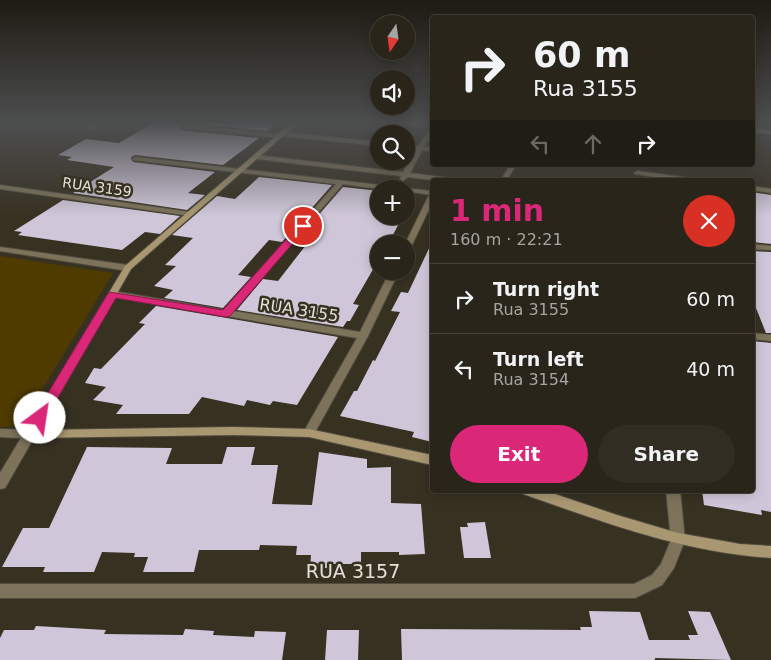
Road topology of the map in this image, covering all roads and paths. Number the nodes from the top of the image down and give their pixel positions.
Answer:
1 (260, 154) edge
2 (417, 154) edge
3 (256, 157) junction
4 (134, 159) dead end
5 (512, 167) edge
6 (240, 171) junction
7 (637, 173) dead end
8 (406, 174) junction
9 (435, 178) edge
10 (505, 178) edge
11 (675, 178) edge
12 (402, 180) edge
13 (341, 182) junction
14 (370, 185) edge
15 (0, 187) edge
16 (755, 188) edge
17 (415, 190) edge
18 (771, 191) edge
19 (430, 193) edge
20 (430, 201) edge
21 (190, 214) junction
22 (413, 235) edge
23 (755, 246) edge
24 (771, 248) edge
25 (0, 249) edge
26 (128, 268) junction
27 (391, 280) edge
28 (113, 294) junction
29 (226, 313) junction
30 (363, 336) junction
31 (755, 336) edge
32 (771, 338) edge
33 (0, 433) edge
34 (308, 433) junction
35 (30, 434) junction
36 (430, 460) edge
37 (0, 484) edge
38 (537, 493) edge
39 (673, 493) edge
40 (678, 540) junction
41 (771, 552) edge
42 (0, 591) edge

1 - 3 street
2 - 8 street
3 - 6 street
3 - 8 street
4 - 6 street
5 - 10 street
6 - 13 street
6 - 21 street
7 - 11 street
8 - 9 street
8 - 12 street
13 - 14 street
13 - 29 street
15 - 21 street, RUA 3159
16 - 18 street
17 - 19 street
20 - 22 street
21 - 26 street
23 - 24 street
25 - 26 street
26 - 28 street
27 - 30 street
28 - 29 street, RUA 3155
28 - 35 street
29 - 30 street, RUA 3155
30 - 34 street
31 - 32 street
33 - 35 street
34 - 35 street
34 - 36 street
35 - 37 street
38 - 40 street
39 - 40 street
40 - 41 street
40 - 42 street, RUA 3157

